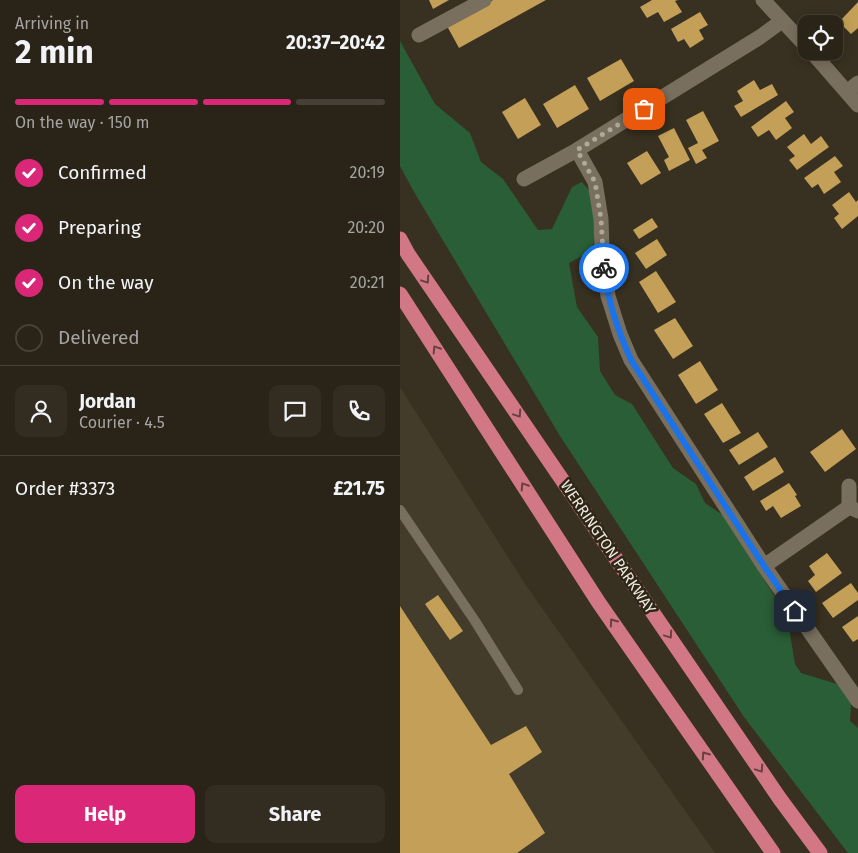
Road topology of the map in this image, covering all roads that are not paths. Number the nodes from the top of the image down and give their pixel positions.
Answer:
1 (484, 0) edge
2 (763, 0) edge
3 (782, 21) junction
4 (419, 35) dead end
5 (798, 38) edge
6 (822, 60) edge
7 (853, 87) edge
8 (858, 105) edge
9 (577, 150) junction
10 (524, 178) dead end
11 (400, 239) edge
12 (400, 294) edge
13 (848, 486) dead end
14 (854, 509) edge
15 (400, 510) edge
16 (764, 566) junction
17 (518, 690) dead end
18 (858, 701) edge
19 (773, 853) edge
20 (820, 853) edge

1 - 4 street
2 - 3 street
3 - 5 street
3 - 9 street
6 - 7 street
7 - 8 street
9 - 10 street
9 - 16 street
11 -> 20 highway, WERRINGTON PARKWAY
19 -> 12 highway
13 - 14 street
14 - 16 street
15 - 17 lane
16 - 18 street

